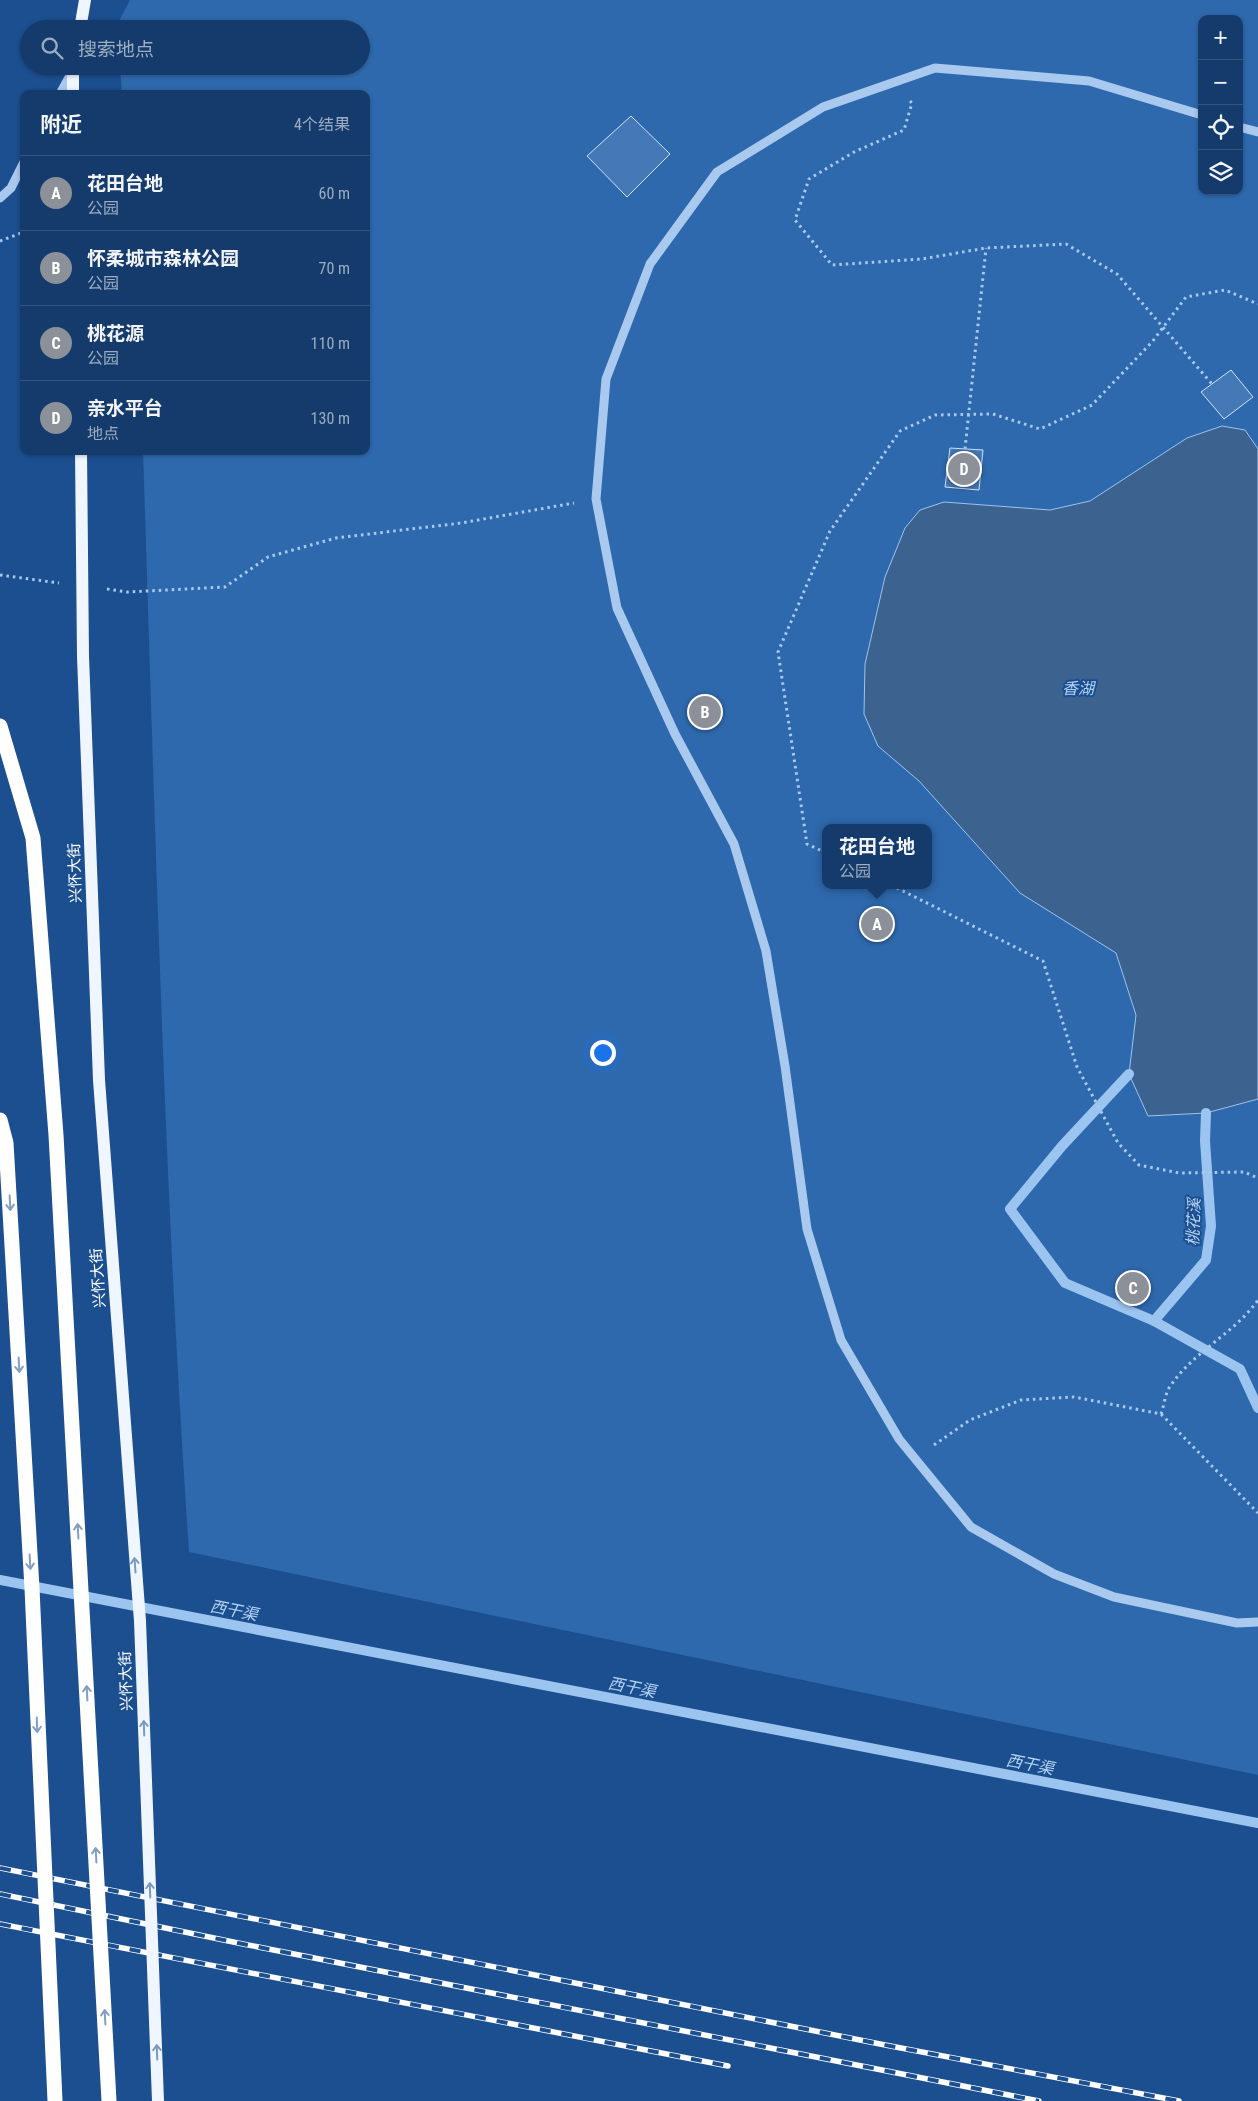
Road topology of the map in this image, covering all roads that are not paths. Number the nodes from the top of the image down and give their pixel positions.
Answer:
1 (85, 0) edge
2 (82, 20) edge
3 (70, 75) edge
4 (73, 75) edge
5 (62, 90) edge
6 (73, 90) edge
7 (1198, 114) edge
8 (1243, 128) edge
9 (1258, 132) edge
10 (20, 169) edge
11 (0, 198) edge
12 (81, 455) edge
13 (0, 726) edge
14 (0, 1120) edge
15 (1258, 1622) edge
16 (55, 2101) edge
17 (109, 2101) edge
18 (158, 2101) edge

1 - 2 main road
3 - 5 street
4 - 6 main road
7 - 15 street
8 - 9 street
10 - 11 street
18 -> 12 main road, 兴怀大街, bridge
17 -> 13 highway, bridge
14 -> 16 highway, bridge

